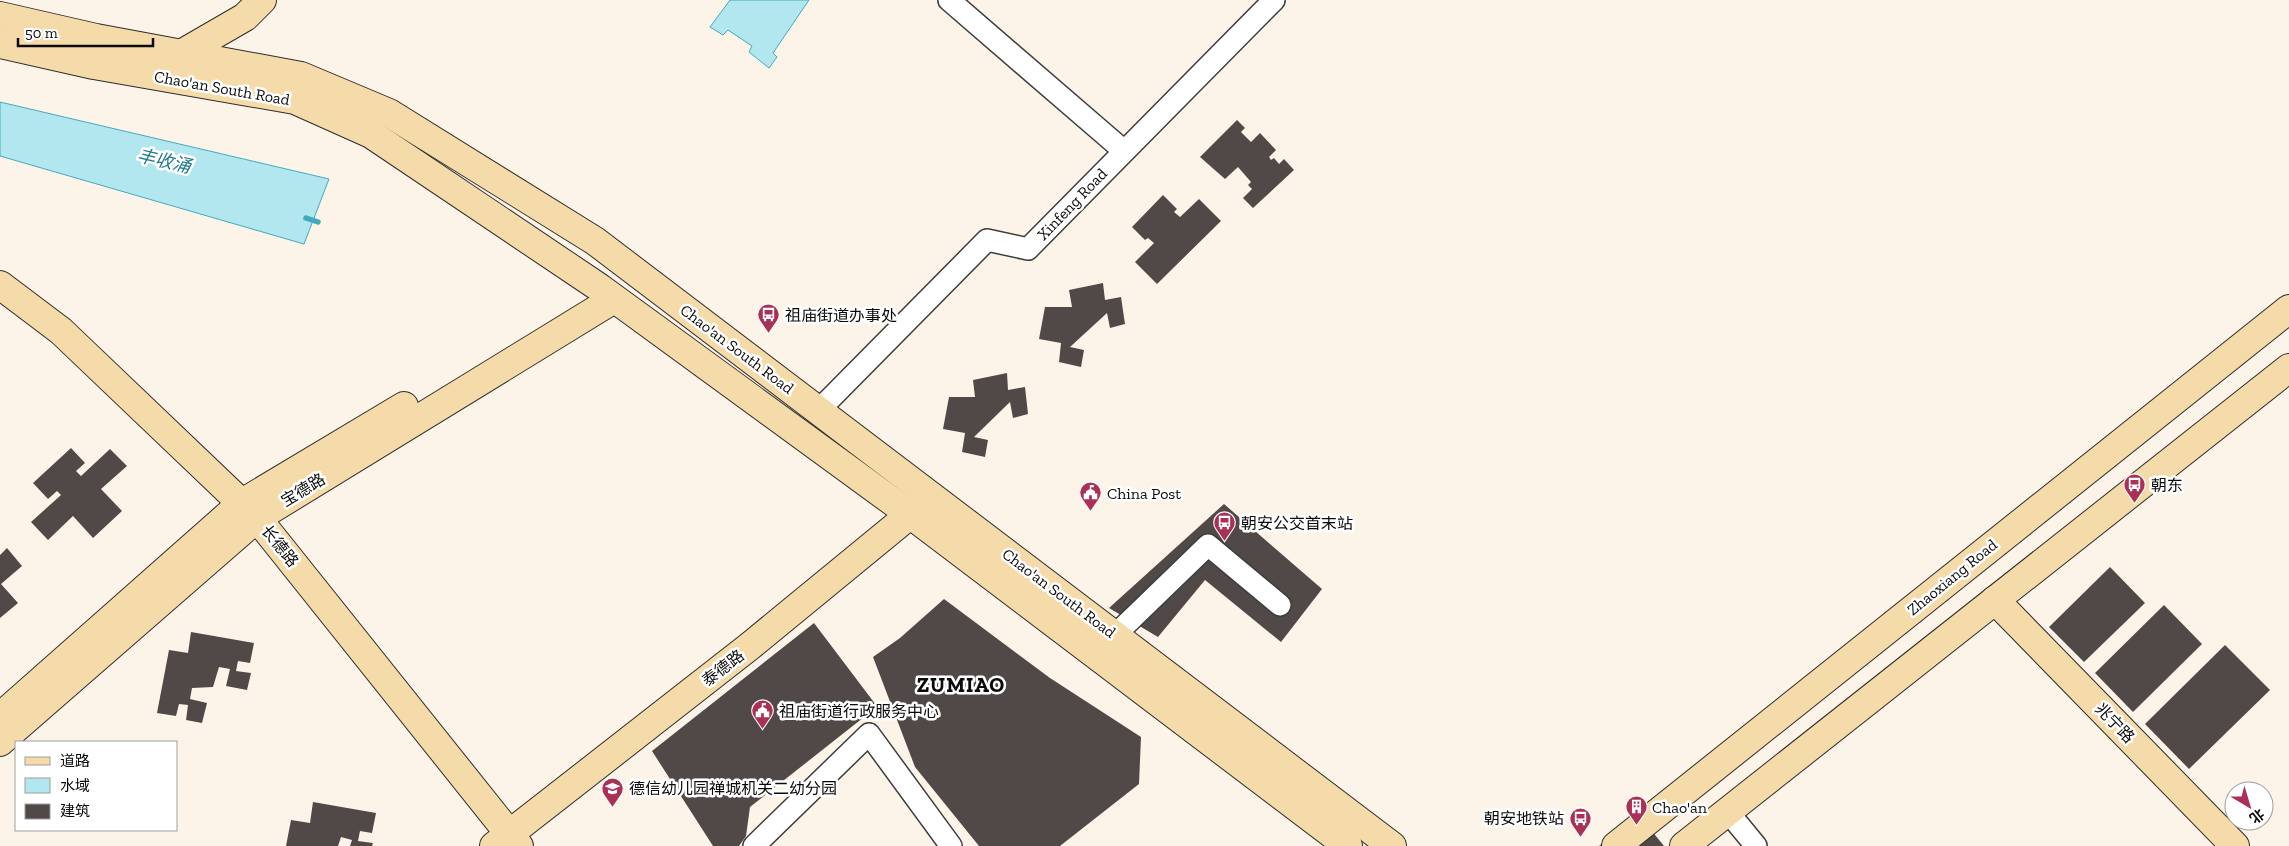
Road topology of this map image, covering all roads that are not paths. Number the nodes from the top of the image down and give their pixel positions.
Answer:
1 (262, 0) edge
2 (949, 0) edge
3 (1274, 0) edge
4 (0, 16) edge
5 (0, 44) edge
6 (181, 54) junction
7 (1124, 151) junction
8 (0, 285) edge
9 (607, 294) junction
10 (2289, 308) edge
11 (2289, 368) edge
12 (818, 411) junction
13 (932, 497) junction
14 (249, 510) junction
15 (910, 514) junction
16 (1995, 600) junction
17 (1280, 604) dead end
18 (1115, 635) junction
19 (0, 717) edge
20 (0, 742) edge
21 (1728, 812) junction
22 (505, 843) edge
23 (754, 846) edge
24 (952, 846) edge
25 (1348, 846) edge
26 (1392, 846) edge
27 (1616, 846) edge
28 (1684, 846) edge
29 (1756, 846) edge
30 (2235, 846) edge

1 - 6 main road
2 - 7 street
3 - 7 street, Xinfeng Road
4 - 6 main road, Chao'an South Road
5 - 9 main road, Chao'an South Road
6 - 12 main road, Chao'an South Road
7 - 12 street, Xinfeng Road
8 - 14 main road, 长德路
9 - 14 main road, 宝德路
9 - 15 main road, Chao'an South Road
10 - 27 main road, Zhaoxiang Road
11 - 16 main road
12 - 13 main road, Chao'an South Road
13 - 15 main road, 泰德路
13 - 18 main road, Chao'an South Road
14 - 19 main road, 宝德路
14 - 20 main road, 宝德路
14 - 22 main road, 长德路
15 - 22 main road, 泰德路
15 - 25 main road, Chao'an South Road
16 - 21 main road
16 - 30 main road, 兆宁路
17 - 18 street
18 - 26 main road, Chao'an South Road
21 - 28 main road
21 - 29 street
23 - 24 street

